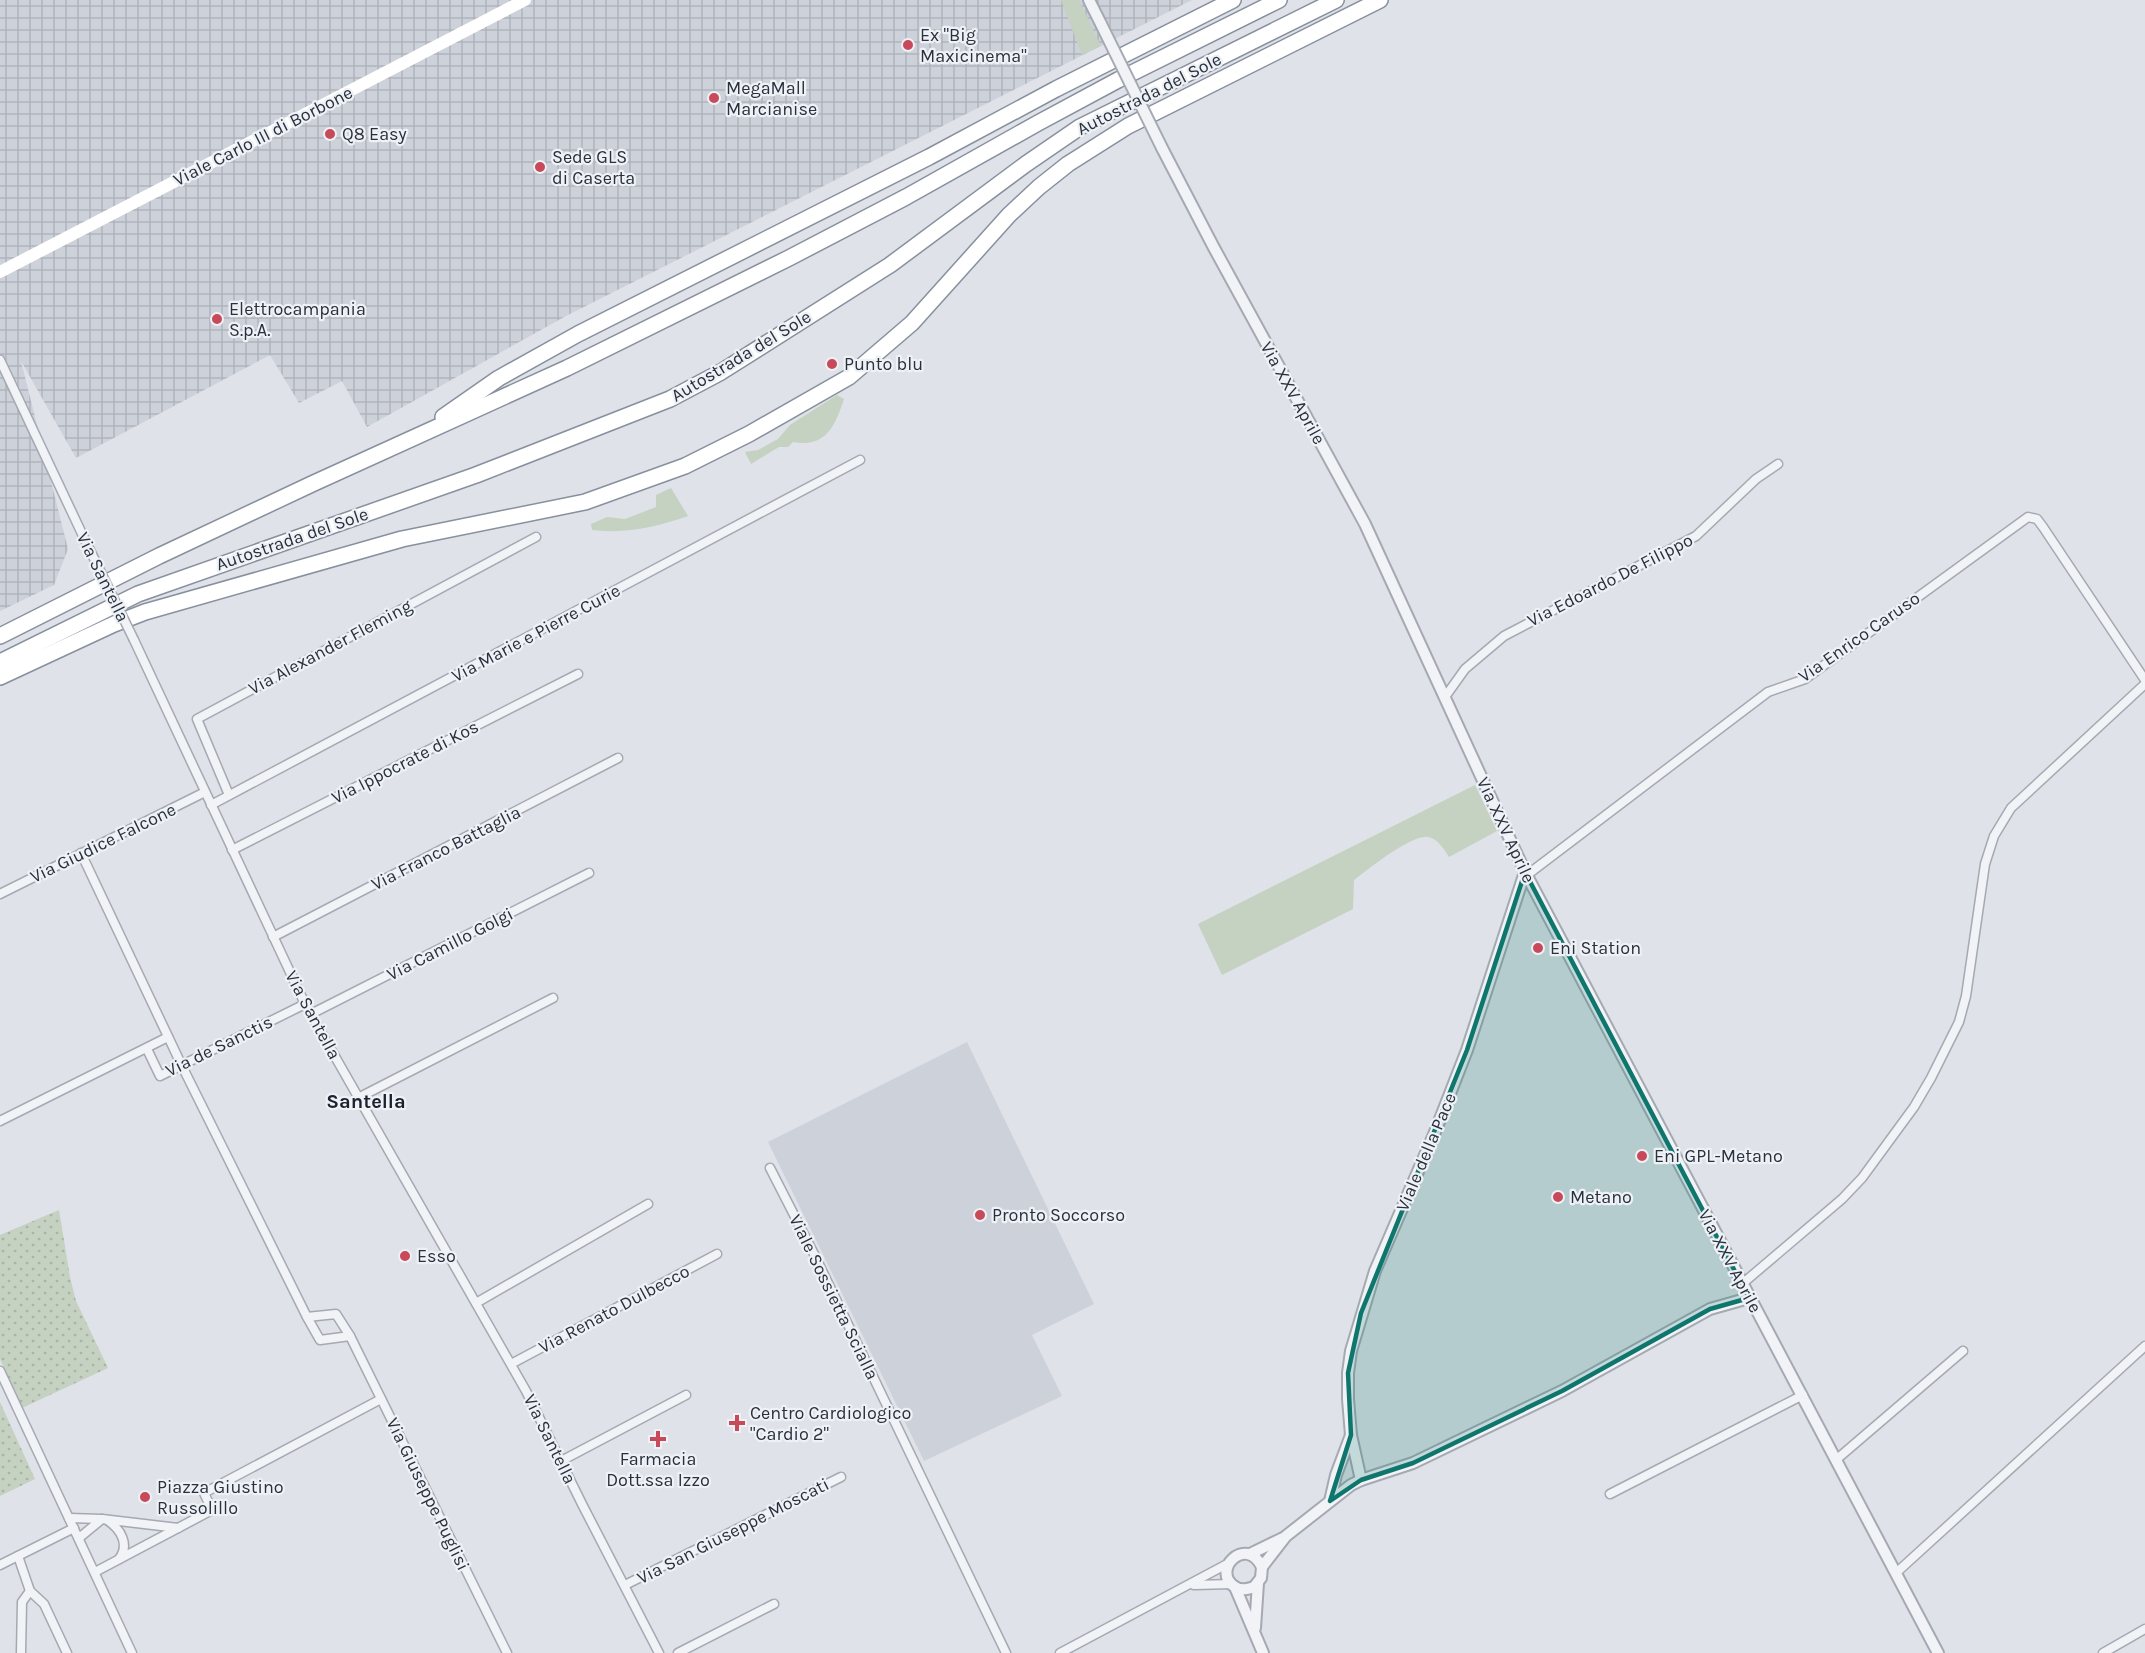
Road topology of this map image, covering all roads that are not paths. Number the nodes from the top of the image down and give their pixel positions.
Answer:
1 (525, 0) edge
2 (1089, 0) edge
3 (1233, 0) edge
4 (1279, 0) edge
5 (1336, 0) edge
6 (1380, 0) edge
7 (0, 272) edge
8 (0, 360) edge
9 (416, 436) junction
10 (860, 460) dead end
11 (1778, 464) dead end
12 (536, 537) dead end
13 (0, 636) edge
14 (0, 662) edge
15 (578, 674) dead end
16 (0, 677) edge
17 (2145, 682) edge
18 (1445, 697) junction
19 (618, 758) dead end
20 (205, 792) junction
21 (229, 795) junction
22 (211, 804) junction
23 (232, 850) junction
24 (81, 853) junction
25 (589, 873) dead end
26 (1526, 873) junction
27 (0, 894) edge
28 (273, 937) junction
29 (553, 998) dead end
30 (305, 1004) junction
31 (310, 1014) junction
32 (168, 1038) junction
33 (147, 1048) junction
34 (182, 1066) junction
35 (358, 1098) junction
36 (0, 1121) edge
37 (770, 1168) dead end
38 (648, 1204) dead end
39 (717, 1254) dead end
40 (1742, 1284) junction
41 (1749, 1298) junction
42 (476, 1303) junction
43 (307, 1317) junction
44 (350, 1336) junction
45 (2145, 1346) edge
46 (1963, 1351) dead end
47 (511, 1364) junction
48 (0, 1371) edge
49 (686, 1395) dead end
50 (1803, 1395) junction
51 (381, 1399) junction
52 (1352, 1435) junction
53 (1837, 1459) junction
54 (561, 1461) junction
55 (841, 1477) dead end
56 (1361, 1480) junction
57 (1610, 1494) dead end
58 (1330, 1501) junction
59 (69, 1518) junction
60 (104, 1519) junction
61 (74, 1528) junction
62 (179, 1528) junction
63 (1286, 1536) junction
64 (79, 1538) junction
65 (1250, 1554) junction
66 (18, 1556) junction
67 (119, 1559) junction
68 (1229, 1563) junction
69 (0, 1565) edge
70 (1262, 1567) junction
71 (95, 1572) junction
72 (1896, 1573) junction
73 (1258, 1583) junction
74 (625, 1585) junction
75 (1191, 1585) junction
76 (1233, 1585) junction
77 (30, 1591) junction
78 (774, 1604) dead end
79 (2145, 1629) edge
80 (1255, 1631) junction
81 (21, 1653) edge
82 (67, 1653) edge
83 (132, 1653) edge
84 (507, 1653) edge
85 (659, 1653) edge
86 (678, 1653) edge
87 (1006, 1653) edge
88 (1060, 1653) edge
89 (1263, 1653) edge
90 (1938, 1653) edge
91 (2103, 1653) edge

1 - 7 main road, Viale Carlo III di Borbone
2 - 18 street, Via XXV Aprile, bridge
3 - 9 highway
4 - 9 highway, Autostrada del Sole
5 - 14 highway, Autostrada del Sole
6 - 16 highway
8 - 20 street, Via Santella, bridge
9 - 13 highway, Autostrada del Sole
10 - 21 street, Via Marie e Pierre Curie
11 - 18 street, Via Edoardo De Filippo
12 - 21 street, Via Alexander Fleming
15 - 23 street, Via Ippocrate di Kos
17 - 26 street, Via Enrico Caruso
17 - 40 street
18 - 26 street, Via XXV Aprile
19 - 28 street, Via Franco Battaglia
20 - 22 street, Via Santella
20 - 24 street, Via Giudice Falcone
21 - 22 street, Via Marie e Pierre Curie
22 - 23 street, Via Santella
23 - 28 street, Via Santella
24 - 27 street, Via Giudice Falcone
24 - 32 street
25 - 31 street, Via Camillo Golgi
26 - 40 street, Via XXV Aprile
26 - 52 street, Viale della Pace
28 - 30 street, Via Santella
29 - 35 street
30 - 31 street, Via Santella
30 - 34 street, Via de Sanctis
31 - 35 street, Via Santella
32 - 33 street, Via de Sanctis
32 - 34 street
33 - 34 street, Via de Sanctis
33 - 36 street, Via de Sanctis
34 - 43 street
35 - 42 street, Via Santella
37 - 87 street, Viale Sossietta Scialla
38 - 42 street
39 - 47 street, Via Renato Dulbecco
40 - 41 street, Via XXV Aprile
41 - 50 street, Via XXV Aprile
41 - 56 street
42 - 47 street, Via Santella
43 - 44 street, Via Giuseppe Puglisi
43 - 44 street
44 - 51 street, Via Giuseppe Puglisi
45 - 72 street
46 - 53 street
47 - 54 street, Via Santella
48 - 59 street
49 - 54 street
50 - 53 street, Via XXV Aprile
50 - 57 street
51 - 62 street
51 - 84 street, Via Giuseppe Puglisi
52 - 56 street, Viale della Pace
52 - 58 street
53 - 72 street, Via XXV Aprile
54 - 74 street, Via Santella
55 - 74 street, Via San Giuseppe Moscati
56 - 58 street
58 - 63 street
59 - 60 street
59 - 61 street
60 - 62 street
60 - 64 street
60 - 67 street
61 - 64 street
61 - 66 street
62 - 67 street
63 - 65 street
63 - 70 street
64 - 71 street
65 - 68 street
65 - 70 street
66 - 69 street
66 - 77 street
67 - 71 street
68 - 75 street
68 - 76 street
70 - 73 street
71 - 83 street
72 - 90 street, Via XXV Aprile
73 - 76 street
73 - 80 street
74 - 85 street, Via Santella
75 - 76 street
75 - 88 street
76 - 80 street
77 - 81 street
77 - 82 street
78 - 86 street
79 - 91 street
80 - 89 street

